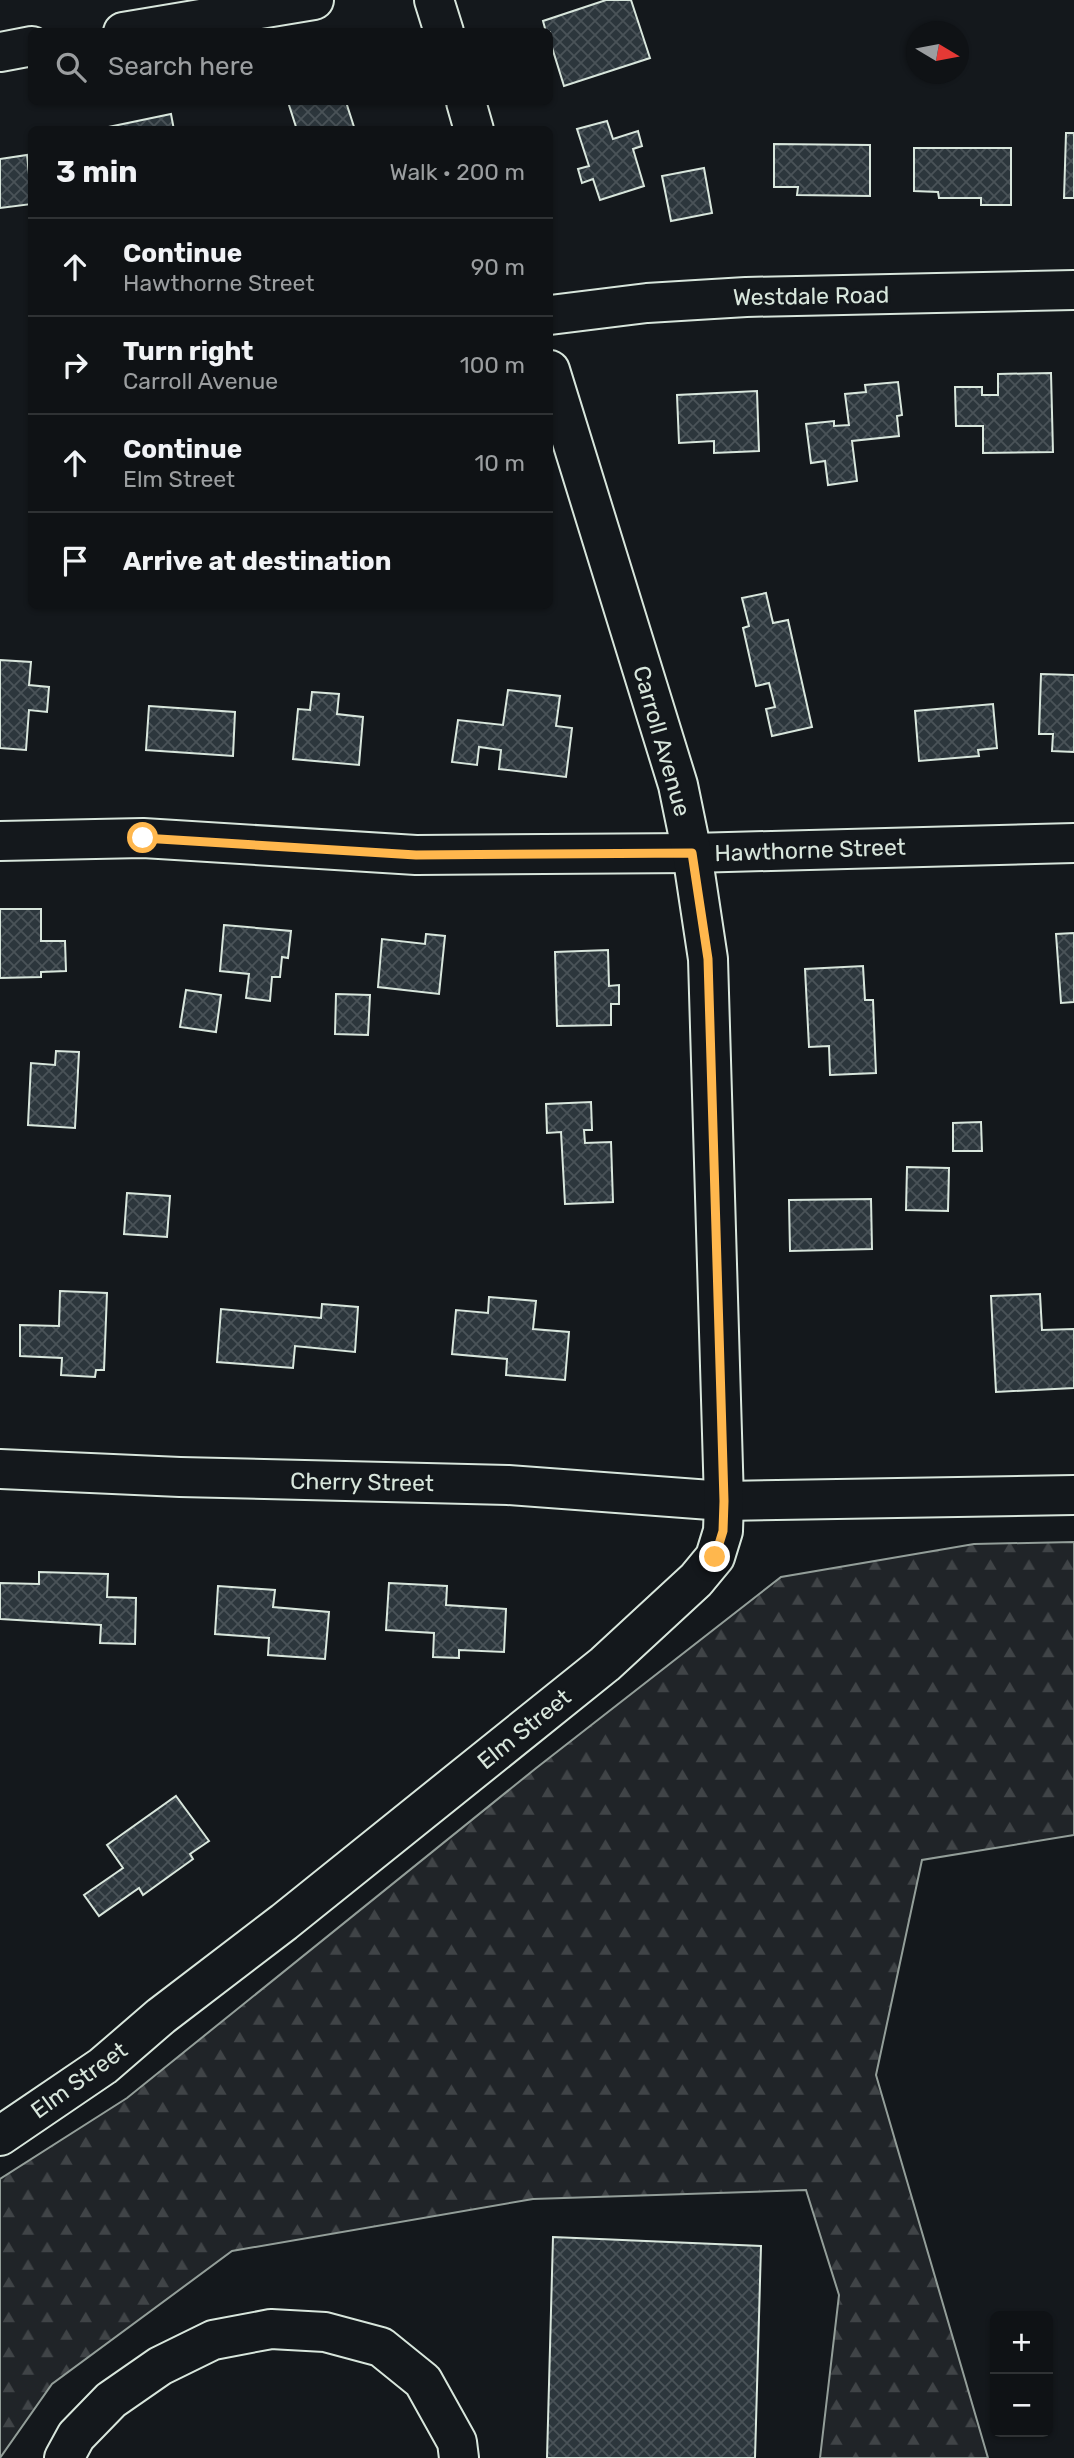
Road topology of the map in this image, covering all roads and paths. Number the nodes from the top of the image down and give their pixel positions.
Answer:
1 (314, 0) edge
2 (434, 0) edge
3 (147, 28) edge
4 (443, 28) edge
5 (28, 47) edge
6 (0, 52) edge
7 (467, 105) edge
8 (473, 126) edge
9 (1074, 290) edge
10 (553, 315) edge
11 (553, 380) edge
12 (0, 841) edge
13 (1074, 843) edge
14 (692, 853) junction
15 (0, 1469) edge
16 (1074, 1495) edge
17 (724, 1501) junction
18 (0, 2136) edge
19 (64, 2458) edge
20 (459, 2458) edge

1 - 3 street
2 - 4 street
5 - 6 street
7 - 8 street
9 - 10 street, Westdale Road
11 - 14 street, Carroll Avenue
12 - 14 street, Hawthorne Street
13 - 14 street, Hawthorne Street
14 - 17 street, Carroll Avenue
15 - 17 street, Cherry Street
16 - 17 street
17 - 18 street, Elm Street
19 - 20 street

